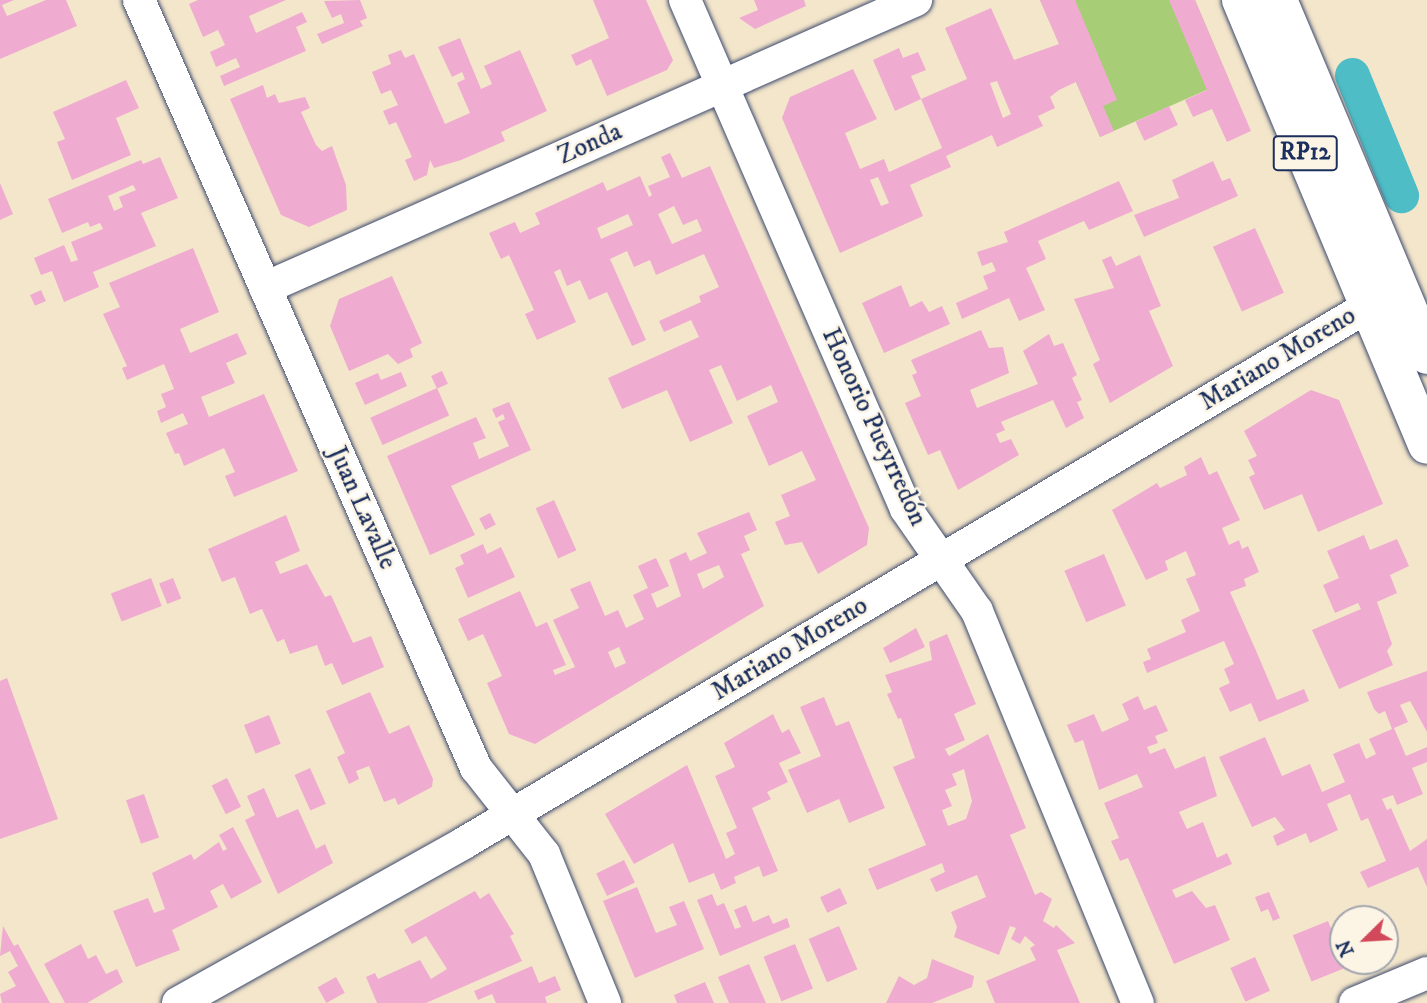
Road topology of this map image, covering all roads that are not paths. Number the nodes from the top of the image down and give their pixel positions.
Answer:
1 (139, 0) edge
2 (685, 0) edge
3 (916, 0) edge
4 (1241, 0) edge
5 (1278, 0) edge
6 (722, 86) junction
7 (265, 288) junction
8 (1384, 297) junction
9 (1427, 355) edge
10 (1427, 445) edge
11 (941, 559) junction
12 (512, 814) junction
13 (1427, 973) edge
14 (178, 1003) edge
15 (605, 1003) edge
16 (1138, 1003) edge
17 (1355, 1003) edge

1 - 7 street, Juan Lavalle
2 - 6 street, Honorio Pueyrredón
3 - 6 street, Zonda
4 - 8 main road, RP12
5 - 8 main road, RP12
6 - 7 street, Zonda
6 - 11 street, Honorio Pueyrredón
7 - 12 street, Juan Lavalle
8 - 9 main road, RP12
8 - 10 main road, RP12
8 - 11 street, Mariano Moreno
11 - 12 street, Mariano Moreno
11 - 16 street, Honorio Pueyrredón
12 - 14 street, Mariano Moreno
12 - 15 street, Juan Lavalle
13 - 17 street

